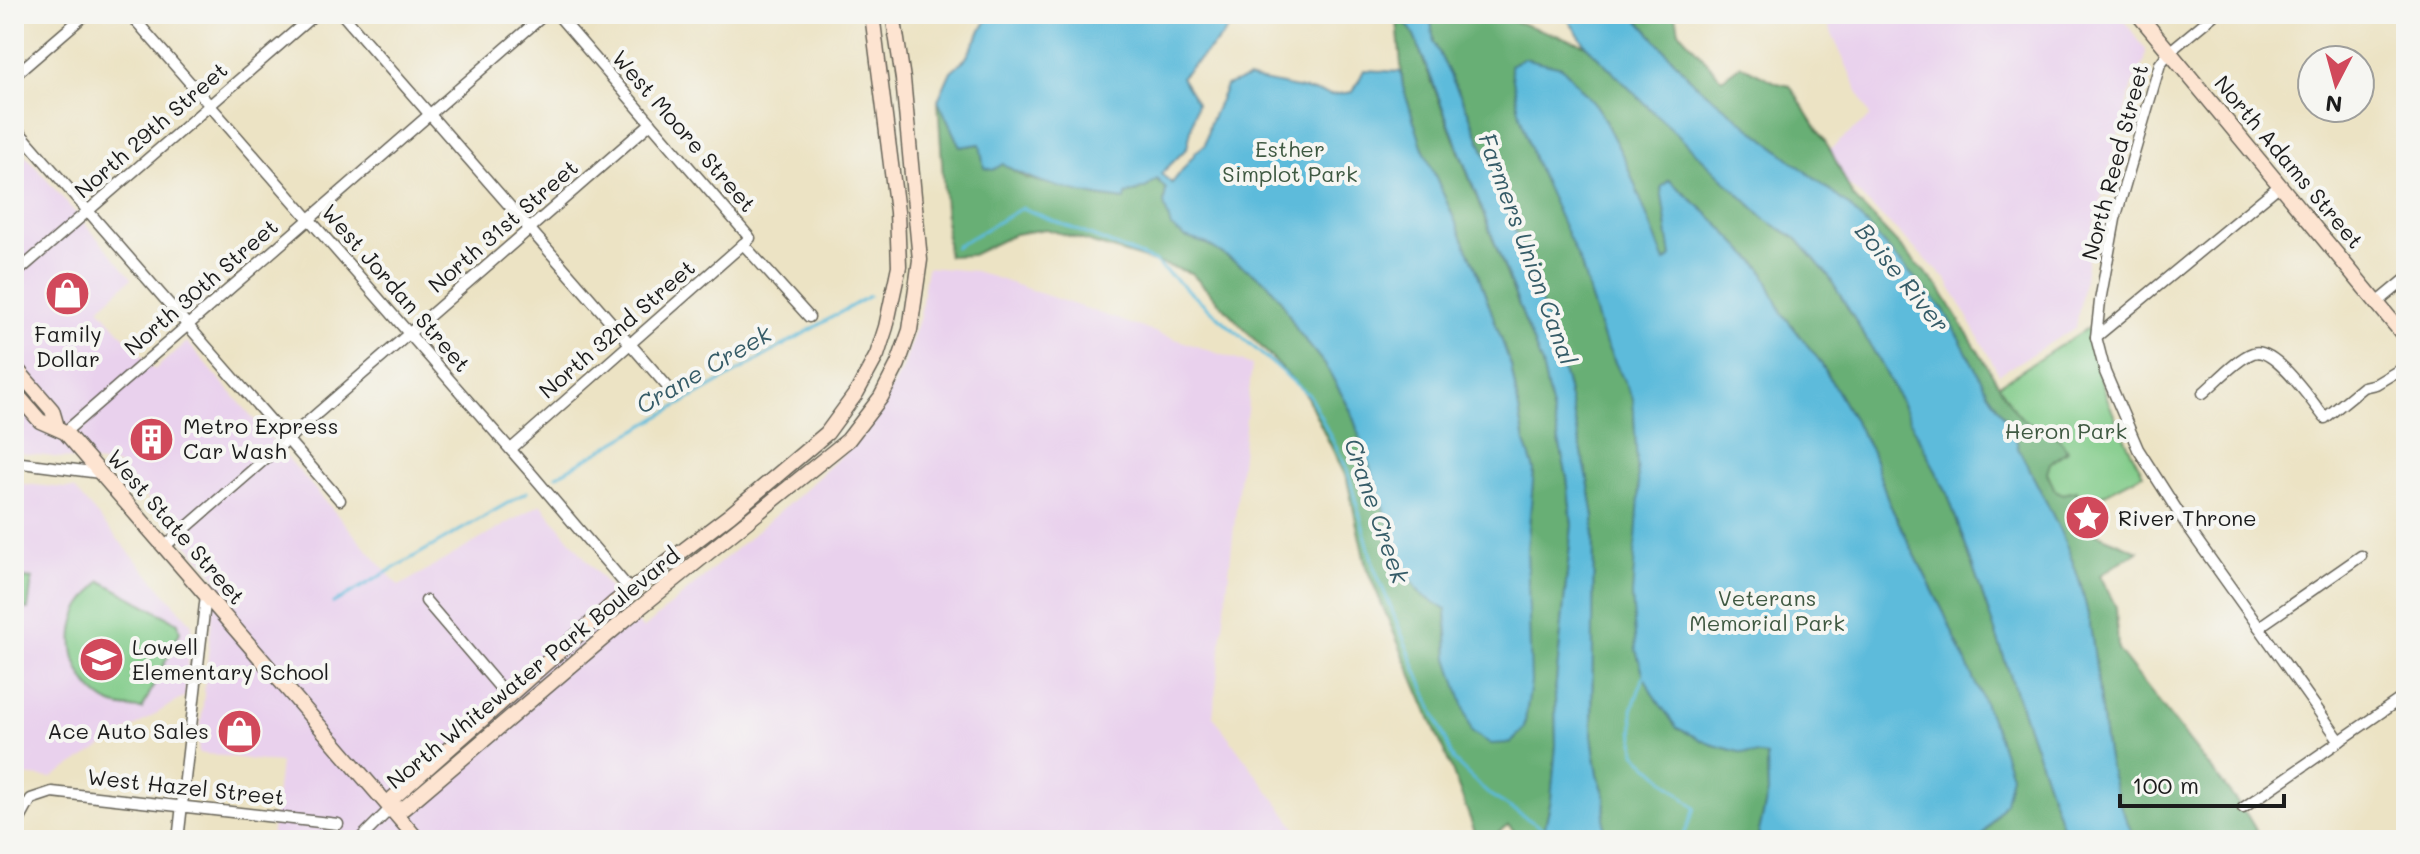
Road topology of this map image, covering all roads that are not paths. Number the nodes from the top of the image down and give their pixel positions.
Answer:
1 (86, 14) edge
2 (130, 14) edge
3 (315, 14) edge
4 (342, 14) edge
5 (545, 14) edge
6 (557, 14) edge
7 (872, 14) edge
8 (893, 14) edge
9 (2138, 14) edge
10 (2215, 14) edge
11 (2169, 52) junction
12 (14, 76) edge
13 (210, 105) junction
14 (430, 115) junction
15 (651, 123) junction
16 (14, 126) edge
17 (2280, 185) junction
18 (88, 211) junction
19 (310, 219) junction
20 (529, 229) junction
21 (747, 241) junction
22 (14, 275) edge
23 (2406, 279) edge
24 (2377, 303) junction
25 (809, 317) dead end
26 (188, 325) junction
27 (409, 334) junction
28 (2096, 337) junction
29 (2406, 338) edge
30 (629, 344) junction
31 (14, 366) edge
32 (2406, 366) edge
33 (14, 391) edge
34 (673, 393) dead end
35 (2203, 393) dead end
36 (61, 430) junction
37 (287, 440) junction
38 (511, 449) junction
39 (14, 462) edge
40 (100, 473) junction
41 (340, 500) dead end
42 (164, 547) junction
43 (2361, 556) dead end
44 (631, 591) junction
45 (206, 595) junction
46 (426, 601) dead end
47 (2259, 627) junction
48 (2406, 695) edge
49 (508, 697) junction
50 (2340, 741) junction
51 (182, 807) junction
52 (2243, 808) dead end
53 (390, 809) junction
54 (338, 824) dead end
55 (17, 840) edge
56 (178, 840) edge
57 (359, 840) edge
58 (418, 840) edge

1 - 12 street
2 - 13 street, West Jordan Street
3 - 13 street, North 29th Street
4 - 14 street
5 - 14 street, North 30th Street
6 - 15 street, West Moore Street
7 - 44 street, North Whitewater Park Boulevard
8 - 53 street, North Whitewater Park Boulevard
9 - 11 street, North Adams Street
10 - 11 street
11 - 17 street, North Adams Street
11 - 28 street, North Reed Street
13 - 18 street, North 29th Street
13 - 19 street, West Jordan Street
14 - 19 street, North 30th Street
14 - 20 street
15 - 20 street, North 31st Street
15 - 21 street, West Moore Street
16 - 18 street
17 - 24 street, North Adams Street
17 - 28 street
18 - 22 street, North 29th Street
18 - 26 street
19 - 26 street, North 30th Street
19 - 27 street, West Jordan Street
20 - 27 street, North 31st Street
20 - 30 street
21 - 25 street, West Moore Street
21 - 30 street, North 32nd Street
23 - 24 street
24 - 29 street, North Adams Street
26 - 36 street, North 30th Street
26 - 37 street
27 - 37 street, North 31st Street
27 - 38 street, West Jordan Street
28 - 47 street, North Reed Street
30 - 34 street
30 - 38 street, North 32nd Street
31 - 36 street, West State Street
32 - 35 street
33 - 36 street, West State Street
36 - 40 street, West State Street
37 - 41 street
37 - 42 street, North 31st Street
38 - 44 street, West Jordan Street
39 - 40 street
40 - 42 street, West State Street
42 - 45 street, West State Street
43 - 47 street
44 - 49 street, North Whitewater Park Boulevard
45 - 51 street
45 - 53 street, West State Street
46 - 49 street
47 - 50 street, North Reed Street
48 - 50 street
49 - 53 street, North Whitewater Park Boulevard
50 - 52 street
51 - 54 street, West Hazel Street
51 - 55 street, West Hazel Street
51 - 56 street
53 - 57 street
53 - 58 street, West State Street

